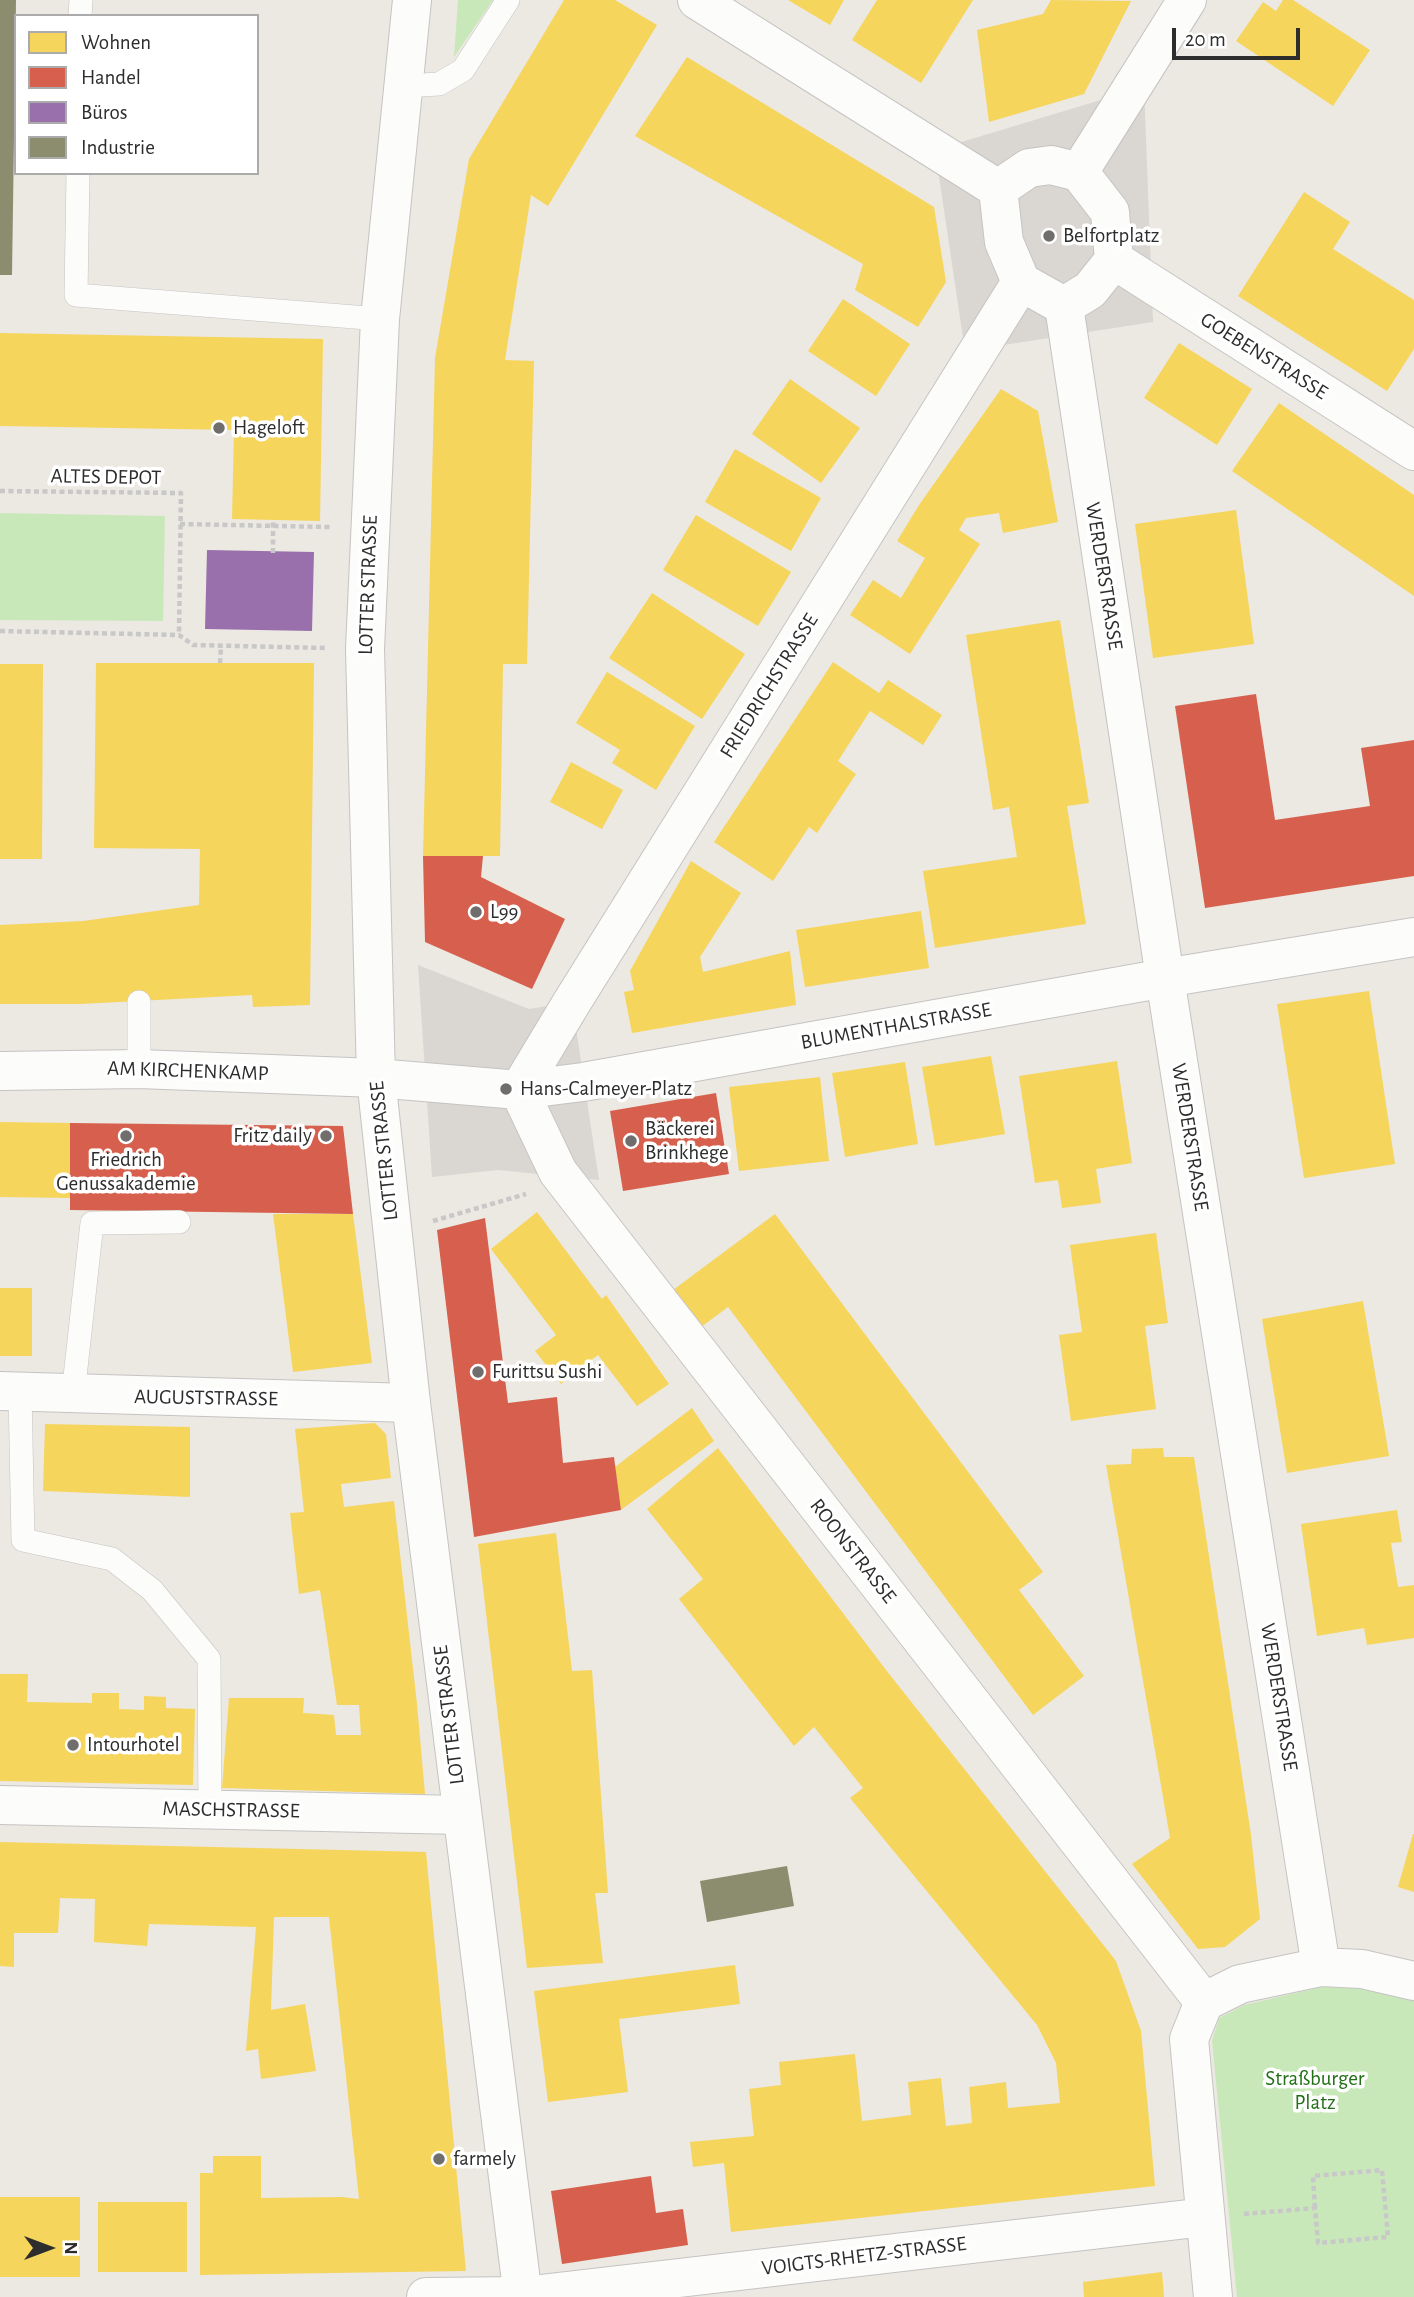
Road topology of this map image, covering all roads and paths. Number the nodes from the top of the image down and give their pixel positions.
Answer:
1 (412, 0) edge
2 (508, 0) edge
3 (697, 0) edge
4 (1187, 0) edge
5 (404, 86) junction
6 (1079, 172) junction
7 (78, 175) edge
8 (998, 189) junction
9 (1114, 260) junction
10 (1021, 282) junction
11 (1064, 306) junction
12 (380, 320) junction
13 (1414, 451) edge
14 (0, 491) edge
15 (273, 520) dead end
16 (180, 524) junction
17 (369, 528) junction
18 (273, 553) dead end
19 (0, 631) edge
20 (179, 635) junction
21 (221, 646) junction
22 (365, 649) junction
23 (220, 663) dead end
24 (1414, 937) edge
25 (1165, 978) junction
26 (139, 1002) dead end
27 (139, 1069) junction
28 (0, 1071) edge
29 (376, 1078) junction
30 (519, 1090) junction
31 (534, 1192) dead end
32 (437, 1220) dead end
33 (179, 1222) dead end
34 (10, 1391) edge
35 (73, 1395) junction
36 (411, 1403) junction
37 (0, 1805) edge
38 (210, 1810) junction
39 (461, 1815) junction
40 (1321, 1968) junction
41 (1414, 1981) edge
42 (1204, 2002) junction
43 (1315, 2208) junction
44 (1205, 2217) junction
45 (523, 2296) edge
46 (426, 2297) edge
47 (1213, 2297) edge

1 - 5 street, LOTTER STRASSE
2 - 5 lane
3 - 8 street
4 - 6 street
5 - 12 street, LOTTER STRASSE
6 - 8 street
6 - 9 street
7 - 12 lane
8 - 10 street
9 - 11 street
9 - 13 street, GOEBENSTRASSE
10 - 11 street
10 - 30 street, FRIEDRICHSTRASSE
11 - 25 street, WERDERSTRASSE
12 - 17 street, LOTTER STRASSE
14 - 16 path, ALTES DEPOT
15 - 18 path, bridge
16 - 17 path
16 - 20 path, ALTES DEPOT
17 - 22 street, LOTTER STRASSE
19 - 20 path
20 - 21 path
21 - 22 path
21 - 23 path
22 - 29 street, LOTTER STRASSE
24 - 25 street, BLUMENTHALSTRASSE
25 - 30 street, BLUMENTHALSTRASSE
25 - 40 street, WERDERSTRASSE
26 - 27 lane
27 - 28 street, AM KIRCHENKAMP
27 - 29 street, AM KIRCHENKAMP
29 - 30 street, BLUMENTHALSTRASSE
29 - 36 street, LOTTER STRASSE
30 - 42 street, ROONSTRASSE
31 - 32 path
33 - 35 lane
34 - 35 street, AUGUSTSTRASSE
34 - 38 lane
35 - 36 street, AUGUSTSTRASSE
36 - 39 street, LOTTER STRASSE
37 - 38 street, MASCHSTRASSE
38 - 39 street, MASCHSTRASSE
39 - 45 street, LOTTER STRASSE
40 - 41 street
40 - 42 street
42 - 44 street
43 - 43 path
43 - 44 path
44 - 45 street, VOIGTS-RHETZ-STRASSE
44 - 47 street
45 - 46 street, VOIGTS-RHETZ-STRASSE

